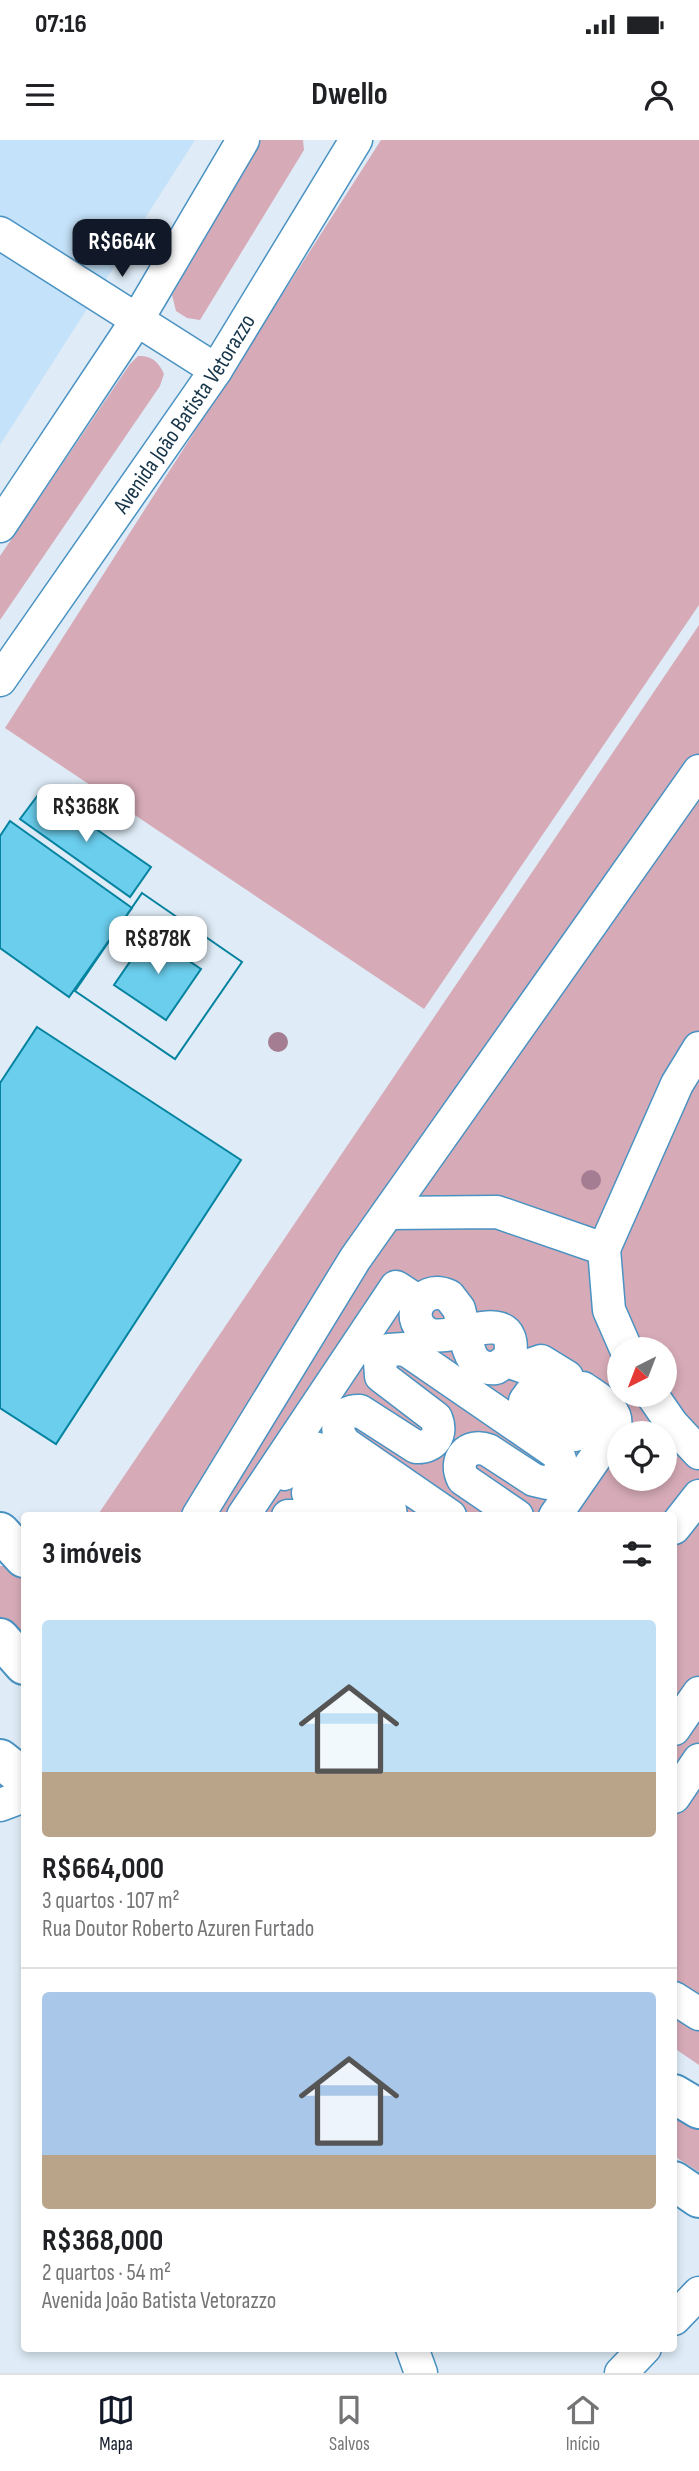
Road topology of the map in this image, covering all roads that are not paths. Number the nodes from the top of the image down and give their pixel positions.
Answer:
1 (243, 140) edge
2 (356, 140) edge
3 (0, 233) edge
4 (137, 320) junction
5 (216, 370) junction
6 (0, 526) edge
7 (0, 680) edge
8 (699, 771) edge
9 (699, 1048) edge
10 (388, 1213) junction
11 (604, 1249) junction
12 (355, 1259) junction
13 (407, 1295) junction
14 (621, 1337) edge
15 (660, 1407) edge
16 (699, 1453) edge
17 (699, 1496) edge
18 (200, 1512) edge
19 (246, 1512) edge
20 (258, 1512) edge
21 (335, 1512) edge
22 (365, 1512) edge
23 (390, 1512) edge
24 (444, 1512) edge
25 (511, 1512) edge
26 (558, 1512) edge
27 (677, 1524) edge
28 (0, 1638) edge
29 (21, 1662) edge
30 (699, 1693) edge
31 (677, 1725) edge
32 (0, 1759) edge
33 (699, 1760) edge
34 (21, 1775) edge
35 (677, 1793) edge
36 (21, 1797) edge
37 (0, 1805) edge
38 (677, 2096) edge
39 (699, 2109) edge
40 (677, 2183) edge
41 (699, 2198) edge
42 (699, 2293) edge
43 (677, 2316) edge
44 (413, 2352) edge
45 (641, 2352) edge
46 (421, 2373) edge
47 (621, 2373) edge

1 - 4 street
2 - 5 street, Avenida João Batista Vetorazzo
3 - 4 street
4 - 5 street
4 - 6 street
5 - 7 street, Avenida João Batista Vetorazzo
8 - 10 street
9 - 11 street
10 - 11 street
10 - 12 street
11 - 14 street
12 - 13 street
12 - 18 street
13 - 19 street
13 - 26 street
15 - 16 street
17 - 27 street
20 - 21 street
22 - 23 street
24 - 25 street
28 - 29 main road
30 - 31 street
32 - 34 main road
33 - 35 street
36 - 37 street
38 - 39 main road
40 - 41 main road
42 - 43 street
44 - 46 street
45 - 47 street

